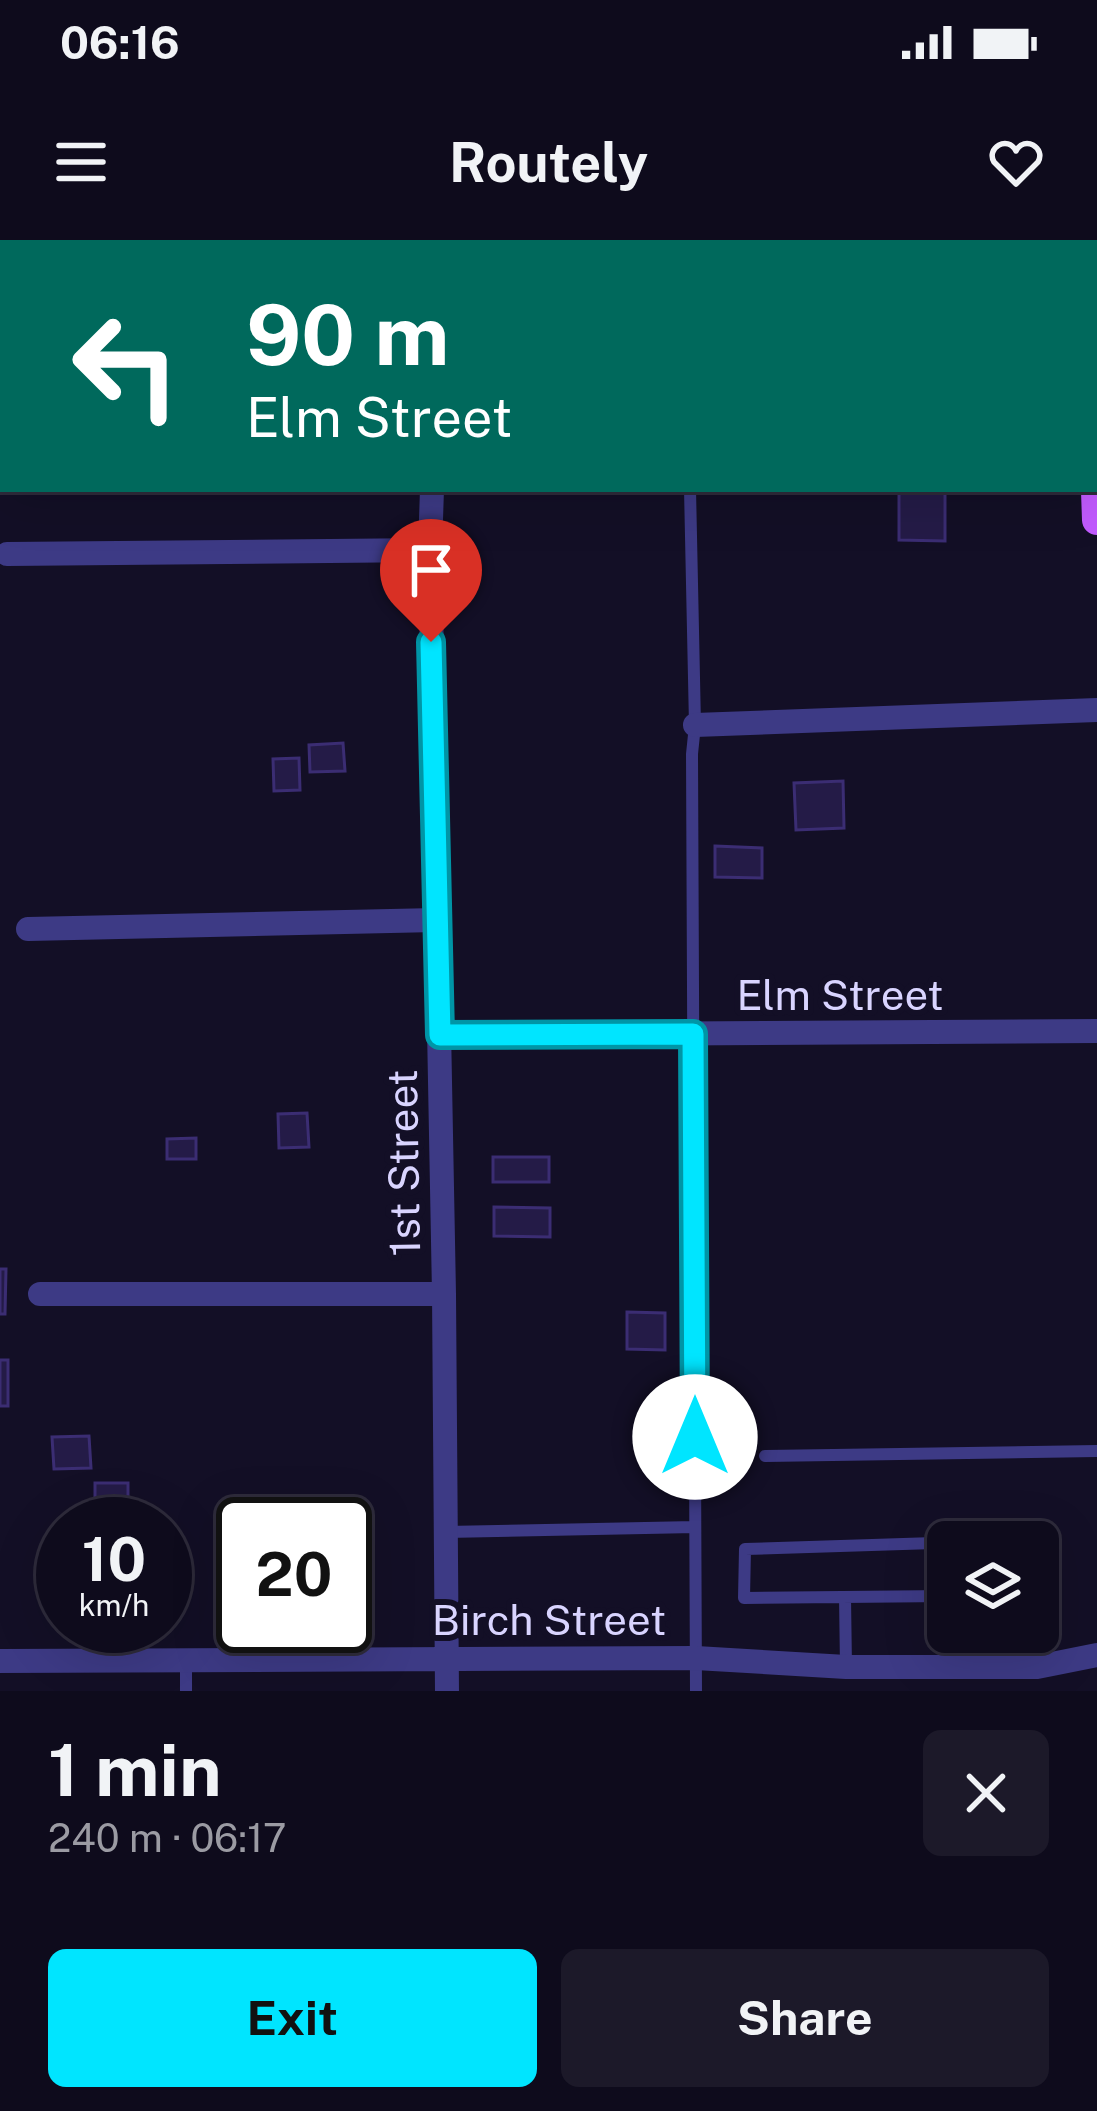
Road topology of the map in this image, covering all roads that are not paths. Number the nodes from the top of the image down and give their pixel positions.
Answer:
1 (432, 492) edge
2 (690, 492) edge
3 (430, 550) junction
4 (3, 554) edge
5 (1097, 710) edge
6 (695, 725) junction
7 (436, 920) junction
8 (28, 929) dead end
9 (1097, 1031) edge
10 (693, 1034) junction
11 (440, 1035) junction
12 (40, 1294) dead end
13 (444, 1294) junction
14 (1097, 1451) edge
15 (765, 1456) dead end
16 (695, 1526) junction
17 (446, 1532) junction
18 (927, 1543) edge
19 (927, 1596) edge
20 (845, 1597) junction
21 (1036, 1653) edge
22 (1097, 1655) edge
23 (696, 1658) junction
24 (447, 1659) junction
25 (0, 1660) edge
26 (186, 1660) junction
27 (846, 1667) junction
28 (1037, 1667) junction
29 (186, 1691) edge
30 (447, 1691) edge
31 (696, 1691) edge

1 - 3 street, 1st Street
2 - 6 lane
3 - 4 street
3 - 7 street, 1st Street
5 - 6 street
6 - 10 lane
7 - 8 street
7 - 11 street, 1st Street
9 - 10 street, Elm Street
10 - 11 street, Elm Street
10 - 16 lane
11 - 13 street, 1st Street
12 - 13 street
13 - 17 street, 1st Street
14 - 15 lane
16 - 17 lane
16 - 23 lane
17 - 24 street, 1st Street
18 - 20 lane
19 - 20 lane
20 - 27 lane
21 - 28 lane
22 - 28 street, Birch Street
23 - 24 street, Birch Street
23 - 27 street, Birch Street
23 - 31 lane
24 - 26 street, Birch Street
24 - 30 street, 1st Street
25 - 26 street, Birch Street
26 - 29 lane
27 - 28 street, Birch Street

